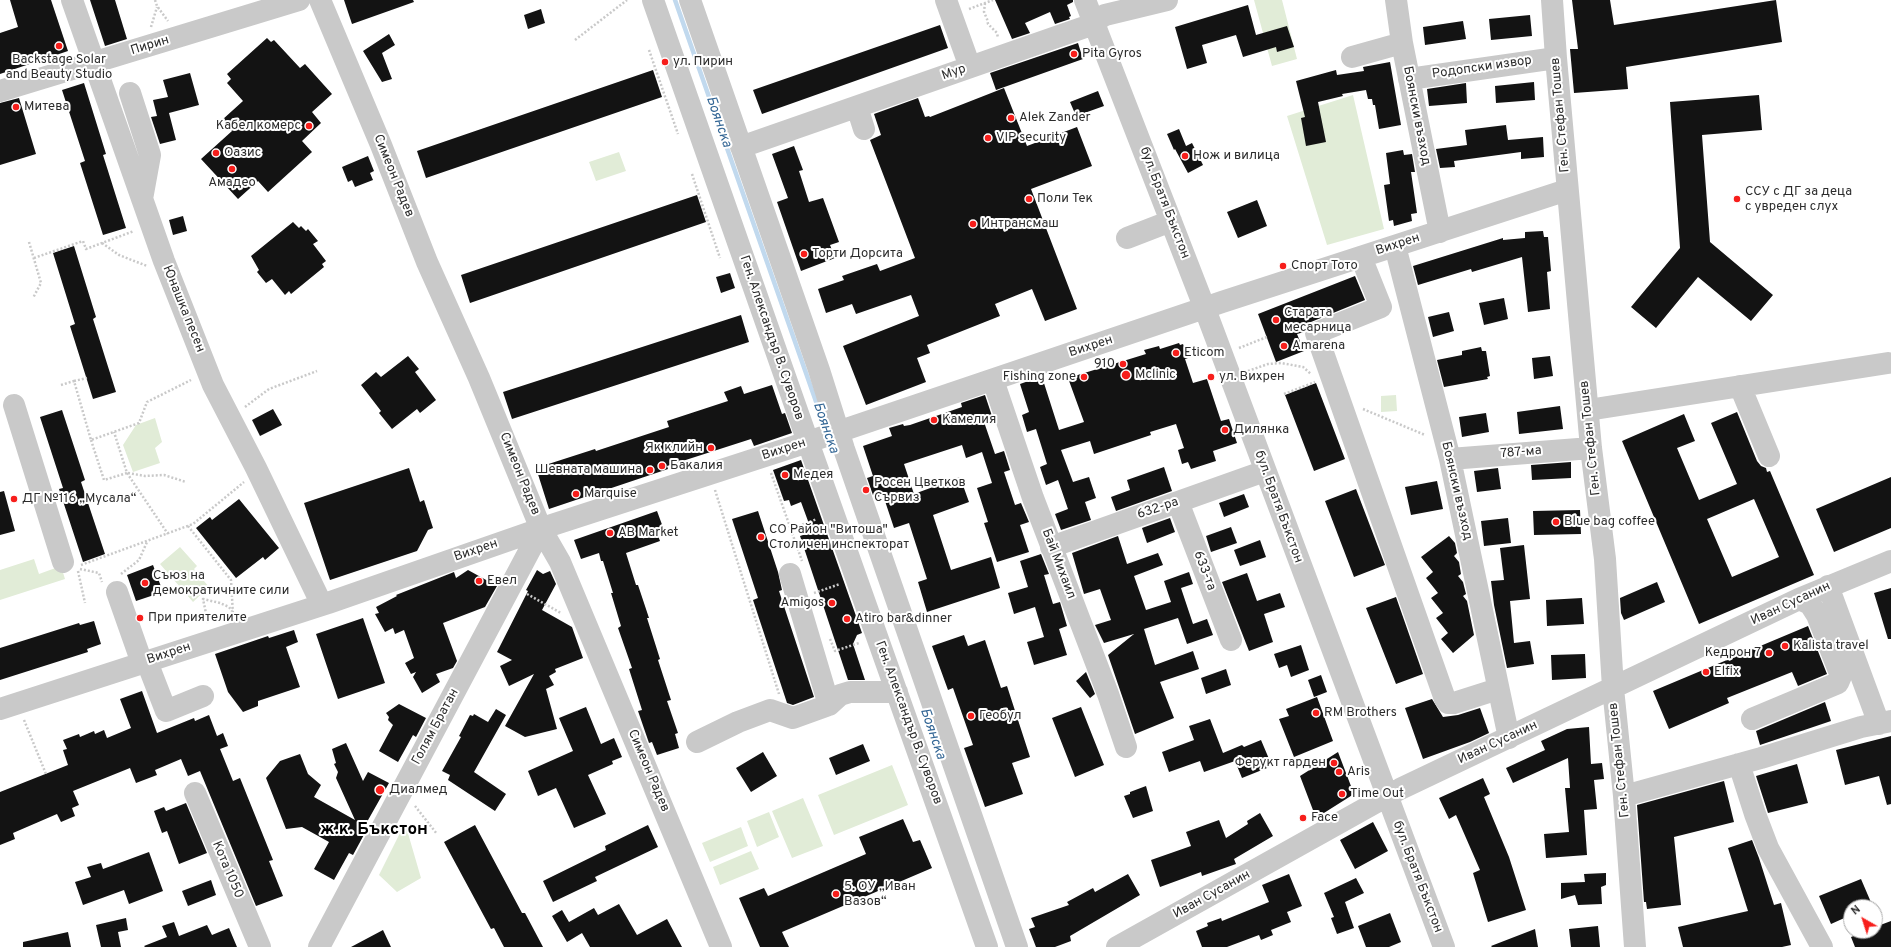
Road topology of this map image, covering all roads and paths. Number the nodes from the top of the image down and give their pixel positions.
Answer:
1 (72, 0) edge
2 (155, 0) edge
3 (299, 0) edge
4 (320, 0) edge
5 (627, 0) edge
6 (653, 0) edge
7 (690, 0) edge
8 (993, 0) edge
9 (1085, 0) edge
10 (1168, 0) edge
11 (1396, 0) edge
12 (1552, 0) edge
13 (985, 3) junction
14 (948, 6) edge
15 (1093, 22) junction
16 (179, 37) junction
17 (575, 40) dead end
18 (1402, 43) junction
19 (649, 50) dead end
20 (1002, 56) junction
21 (1352, 56) dead end
22 (1556, 58) junction
23 (94, 63) junction
24 (970, 67) junction
25 (1409, 79) junction
26 (0, 91) edge
27 (130, 93) dead end
28 (857, 107) junction
29 (864, 129) dead end
30 (678, 134) dead end
31 (741, 147) junction
32 (692, 174) dead end
33 (1567, 190) junction
34 (142, 200) junction
35 (1171, 221) junction
36 (136, 230) dead end
37 (1440, 232) junction
38 (1127, 238) dead end
39 (29, 242) dead end
40 (102, 243) junction
41 (1395, 246) junction
42 (1361, 257) junction
43 (34, 258) junction
44 (720, 258) dead end
45 (146, 266) dead end
46 (33, 298) dead end
47 (1205, 309) junction
48 (1266, 337) dead end
49 (1239, 348) dead end
50 (1888, 363) dead end
51 (1303, 367) dead end
52 (1251, 370) dead end
53 (317, 371) dead end
54 (208, 372) junction
55 (87, 378) dead end
56 (993, 380) junction
57 (74, 381) junction
58 (1319, 381) dead end
59 (61, 385) dead end
60 (1740, 386) junction
61 (1284, 394) dead end
62 (1340, 400) junction
63 (14, 405) dead end
64 (1588, 410) junction
65 (230, 418) junction
66 (838, 430) junction
67 (114, 432) junction
68 (91, 440) junction
69 (808, 442) junction
70 (1591, 448) junction
71 (1448, 451) junction
72 (1769, 456) dead end
73 (257, 470) junction
74 (1265, 470) junction
75 (127, 473) junction
76 (709, 473) junction
77 (186, 482) dead end
78 (1178, 502) junction
79 (833, 513) junction
80 (188, 526) junction
81 (541, 529) junction
82 (791, 529) dead end
83 (168, 534) junction
84 (147, 542) junction
85 (1051, 547) junction
86 (1891, 561) edge
87 (72, 566) junction
88 (124, 572) dead end
89 (790, 574) dead end
90 (79, 578) dead end
91 (856, 578) junction
92 (1828, 586) junction
93 (110, 588) joint
94 (814, 593) dead end
95 (527, 594) dead end
96 (1799, 599) junction
97 (85, 603) dead end
98 (322, 605) junction
99 (567, 616) dead end
100 (213, 640) junction
101 (1231, 640) dead end
102 (144, 662) junction
103 (1613, 688) junction
104 (1498, 689) junction
105 (897, 692) junction
106 (203, 696) dead end
107 (781, 700) dead end
108 (829, 706) junction
109 (0, 709) edge
110 (1752, 719) dead end
111 (24, 721) dead end
112 (1885, 722) edge
113 (1509, 738) junction
114 (697, 742) dead end
115 (1126, 747) dead end
116 (1739, 764) junction
117 (46, 774) dead end
118 (195, 793) dead end
119 (1624, 796) junction
120 (1387, 797) junction
121 (415, 806) dead end
122 (437, 834) dead end
123 (260, 947) edge
124 (319, 947) edge
125 (721, 947) edge
126 (987, 947) edge
127 (1017, 947) edge
128 (1117, 947) edge
129 (1444, 947) edge
130 (1635, 947) edge
131 (1822, 947) edge

1 - 23 street, Юнашка песен
2 - 16 path
3 - 16 street, Пирин
4 - 81 street, Симеон Радев
5 - 17 path
6 - 69 street, Ген. Александър В. Суворов
7 - 31 street
8 - 13 path
9 - 15 street, бул. Братя Бъкстон
10 - 15 street, Мур
11 - 18 street, Боянски възход
12 - 22 street, Ген. Стефан Тошев
13 - 14 path
13 - 20 path
14 - 24 street
15 - 20 street, Мур
15 - 35 street, бул. Братя Бъкстон
16 - 23 street, Пирин
18 - 21 street
18 - 25 street, Боянски възход
19 - 30 path
20 - 24 street, Мур
22 - 25 street, Родопски извор
22 - 33 street, Ген. Стефан Тошев
23 - 26 street, Пирин
23 - 34 street, Юнашка песен
24 - 28 street, Мур
25 - 37 street, Боянски възход
27 - 34 street
28 - 29 street
28 - 31 street, Мур
31 - 66 street
32 - 44 path
33 - 37 street, Вихрен
33 - 64 street, Ген. Стефан Тошев
34 - 54 street, Юнашка песен
35 - 38 street
35 - 47 street, бул. Братя Бъкстон
36 - 40 path
37 - 41 street, Вихрен
39 - 43 path
40 - 43 path
40 - 45 path
41 - 42 street, Вихрен
41 - 71 street, Боянски възход
42 - 47 street, Вихрен
42 - 62 street
43 - 46 path
47 - 56 street, Вихрен
47 - 74 street, бул. Братя Бъкстон
48 - 49 path
50 - 60 street
51 - 52 path
53 - 65 path
54 - 65 street, Юнашка песен
54 - 67 path
55 - 57 path
56 - 66 street, Вихрен
56 - 85 street, Бай Михаил
57 - 59 path
57 - 68 path
58 - 61 path
60 - 64 street
60 - 72 street
62 - 71 path
62 - 104 street
63 - 87 street
64 - 70 street, Ген. Стефан Тошев
65 - 73 street, Юнашка песен
66 - 69 street, Вихрен
66 - 127 street
67 - 68 path
67 - 75 path
68 - 75 path
69 - 76 street, Вихрен
69 - 79 street, Ген. Александър В. Суворов
70 - 71 street, 787-ма
70 - 103 street, Ген. Стефан Тошев
71 - 104 street, Боянски възход
73 - 80 path
73 - 98 street, Юнашка песен
74 - 78 street, 632-ра
74 - 120 street, бул. Братя Бъкстон
75 - 77 path
75 - 83 path
76 - 81 street, Вихрен
76 - 107 path
78 - 85 street, 632-ра
78 - 101 street, 633-та
79 - 82 path
79 - 91 street, Ген. Александър В. Суворов
80 - 83 path
80 - 100 path
81 - 98 street, Вихрен
81 - 124 street, Голям Братан
81 - 125 street, Симеон Радев
83 - 84 path
84 - 87 path
84 - 88 path
85 - 115 street, Бай Михаил
86 - 92 street, Иван Сусанин
87 - 93 path
89 - 108 street
90 - 97 path
91 - 94 path
91 - 105 street, Ген. Александър В. Суворов
92 - 96 street, Иван Сусанин
92 - 112 street
93 - 102 street
95 - 99 path
96 - 103 street, Иван Сусанин
96 - 110 street
98 - 100 street, Вихрен
100 - 102 street, Вихрен
102 - 106 street
102 - 109 street, Вихрен
103 - 113 street, Иван Сусанин
103 - 119 street, Ген. Стефан Тошев
104 - 113 street, Боянски възход
105 - 108 street
105 - 126 street, Ген. Александър В. Суворов
108 - 114 street
111 - 117 path
112 - 116 street
113 - 120 street, Иван Сусанин
116 - 119 street
116 - 131 street
118 - 123 street, Кота 1050
119 - 130 street, Ген. Стефан Тошев
120 - 128 street, Иван Сусанин
120 - 129 street, бул. Братя Бъкстон
121 - 122 path

